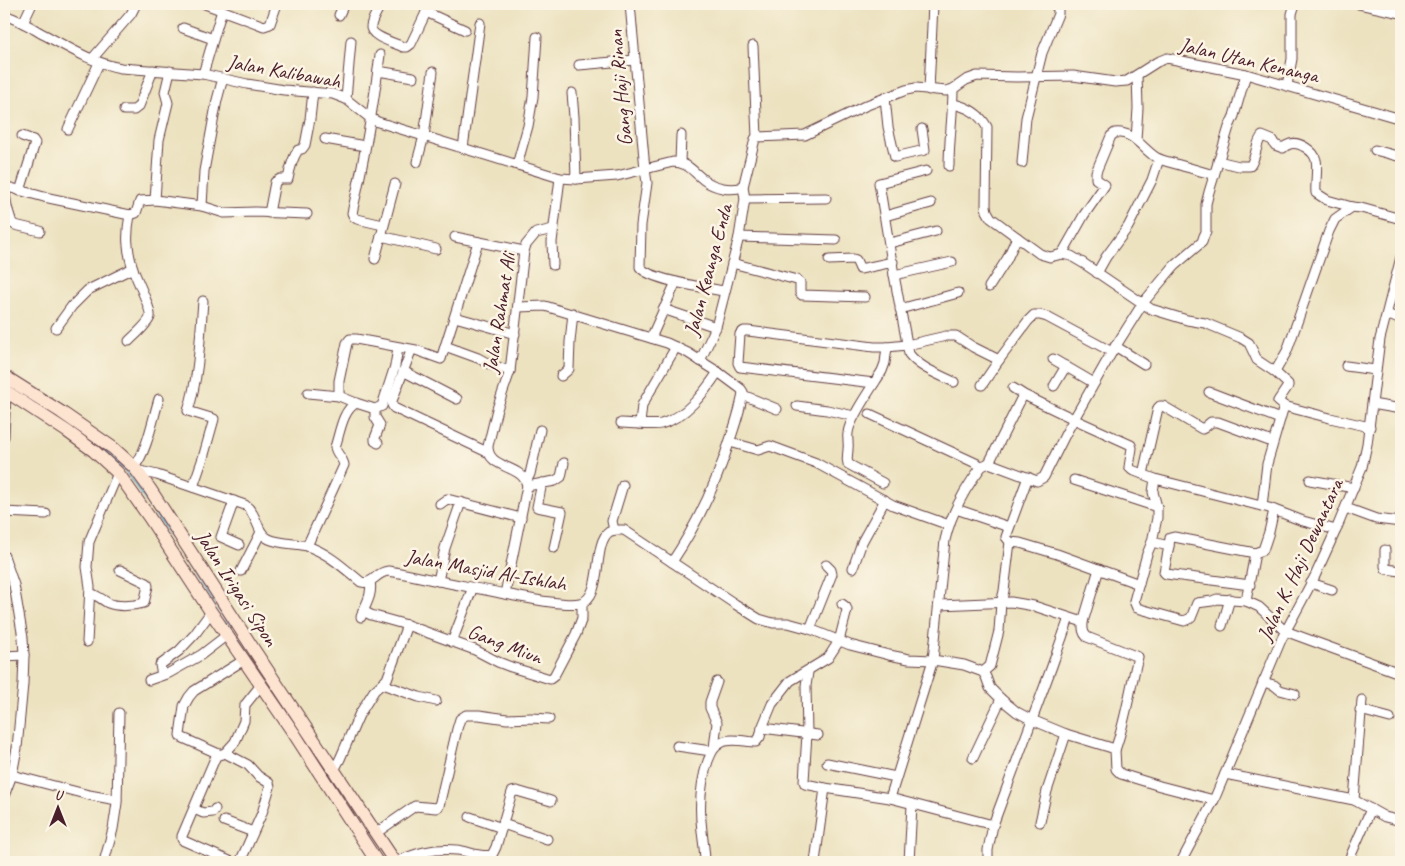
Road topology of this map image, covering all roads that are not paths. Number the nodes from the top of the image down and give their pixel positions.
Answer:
1 (32, 4) edge
2 (136, 4) edge
3 (205, 4) edge
4 (277, 4) edge
5 (344, 4) edge
6 (381, 4) edge
7 (630, 4) edge
8 (934, 4) edge
9 (1054, 4) edge
10 (1296, 4) edge
11 (1359, 4) edge
12 (428, 8) edge
13 (222, 10) junction
14 (1401, 13) edge
15 (4, 15) edge
16 (339, 15) dead end
17 (23, 22) junction
18 (480, 23) dead end
19 (183, 28) dead end
20 (465, 30) dead end
21 (537, 37) dead end
22 (213, 39) junction
23 (351, 41) dead end
24 (753, 46) dead end
25 (380, 55) dead end
26 (635, 60) junction
27 (96, 61) junction
28 (579, 65) dead end
29 (153, 70) junction
30 (170, 71) junction
31 (378, 71) junction
32 (433, 72) dead end
33 (203, 74) junction
34 (1246, 74) junction
35 (1137, 75) junction
36 (1036, 76) junction
37 (413, 77) dead end
38 (223, 78) junction
39 (1287, 85) junction
40 (953, 89) junction
41 (929, 90) junction
42 (313, 92) junction
43 (572, 94) dead end
44 (346, 98) junction
45 (884, 98) junction
46 (953, 104) junction
47 (124, 110) dead end
48 (370, 118) junction
49 (1401, 119) edge
50 (68, 129) dead end
51 (922, 129) dead end
52 (681, 135) dead end
53 (22, 136) dead end
54 (424, 136) junction
55 (757, 137) junction
56 (325, 138) dead end
57 (1136, 140) junction
58 (365, 146) junction
59 (463, 148) junction
60 (1375, 150) dead end
61 (1401, 158) edge
62 (1159, 159) junction
63 (1218, 161) junction
64 (417, 162) dead end
65 (680, 162) junction
66 (1022, 163) dead end
67 (517, 165) junction
68 (949, 166) dead end
69 (645, 169) junction
70 (926, 171) dead end
71 (1214, 175) junction
72 (560, 178) junction
73 (576, 179) junction
74 (395, 184) dead end
75 (4, 186) edge
76 (743, 187) junction
77 (20, 191) junction
78 (826, 198) dead end
79 (745, 199) junction
80 (155, 200) junction
81 (931, 203) dead end
82 (202, 206) junction
83 (1352, 207) junction
84 (269, 213) junction
85 (307, 214) dead end
86 (130, 215) junction
87 (885, 216) junction
88 (1401, 219) edge
89 (384, 225) junction
90 (553, 229) junction
91 (40, 231) dead end
92 (936, 231) dead end
93 (381, 236) junction
94 (455, 237) dead end
95 (739, 237) junction
96 (1017, 237) junction
97 (836, 240) dead end
98 (478, 242) junction
99 (890, 243) junction
100 (436, 249) dead end
101 (524, 251) junction
102 (1062, 254) junction
103 (1401, 257) edge
104 (375, 259) dead end
105 (829, 260) dead end
106 (732, 262) junction
107 (952, 262) dead end
108 (887, 263) junction
109 (553, 264) dead end
110 (133, 268) junction
111 (1097, 272) junction
112 (894, 275) junction
113 (676, 282) junction
114 (989, 287) dead end
115 (724, 291) junction
116 (958, 293) dead end
117 (865, 297) dead end
118 (203, 302) dead end
119 (1143, 303) junction
120 (518, 307) junction
121 (900, 309) junction
122 (663, 310) junction
123 (573, 313) junction
124 (1387, 314) junction
125 (455, 318) junction
126 (1401, 320) edge
127 (716, 327) junction
128 (56, 328) dead end
129 (515, 334) junction
130 (651, 338) junction
131 (130, 341) dead end
132 (445, 346) junction
133 (896, 346) junction
134 (676, 347) junction
135 (398, 348) junction
136 (1114, 349) junction
137 (411, 350) junction
138 (1053, 359) dead end
139 (999, 360) junction
140 (700, 361) junction
141 (1144, 364) dead end
142 (1066, 366) junction
143 (1346, 366) dead end
144 (1375, 370) junction
145 (403, 371) junction
146 (510, 371) junction
147 (718, 372) junction
148 (1275, 372) junction
149 (4, 376) edge
150 (561, 376) dead end
151 (954, 382) dead end
152 (874, 383) junction
153 (1094, 383) junction
154 (982, 385) dead end
155 (1054, 386) dead end
156 (1013, 388) dead end
157 (5, 391) edge
158 (1209, 392) dead end
159 (308, 393) dead end
160 (743, 395) junction
161 (1023, 395) junction
162 (339, 396) junction
163 (457, 398) dead end
164 (159, 399) dead end
165 (356, 404) junction
166 (1372, 404) junction
167 (797, 406) dead end
168 (1284, 406) junction
169 (375, 409) junction
170 (776, 409) dead end
171 (1401, 409) edge
172 (870, 414) dead end
173 (854, 416) junction
174 (1074, 419) junction
175 (1280, 419) junction
176 (622, 423) dead end
177 (640, 424) junction
178 (1370, 426) junction
179 (540, 430) dead end
180 (4, 437) edge
181 (730, 442) junction
182 (1272, 442) junction
183 (378, 443) dead end
184 (487, 452) junction
185 (117, 463) junction
186 (564, 463) dead end
187 (986, 464) junction
188 (135, 469) junction
189 (1143, 474) junction
190 (1028, 477) junction
191 (1156, 479) junction
192 (1074, 480) dead end
193 (1310, 480) dead end
194 (527, 483) junction
195 (542, 483) junction
196 (883, 483) dead end
197 (624, 485) dead end
198 (193, 487) junction
199 (1354, 488) junction
200 (884, 500) junction
201 (234, 501) junction
202 (461, 502) junction
203 (440, 504) dead end
204 (1262, 506) junction
205 (1157, 507) junction
206 (1346, 508) junction
207 (956, 509) junction
208 (1274, 510) junction
209 (4, 512) edge
210 (46, 514) dead end
211 (521, 518) junction
212 (1401, 522) edge
213 (949, 525) junction
214 (1009, 528) junction
215 (614, 530) junction
216 (1336, 530) junction
217 (261, 532) junction
218 (1010, 542) junction
219 (1152, 542) junction
220 (239, 545) dead end
221 (307, 546) junction
222 (1169, 546) junction
223 (554, 548) dead end
224 (1385, 550) dead end
225 (1255, 553) junction
226 (4, 556) edge
227 (672, 562) junction
228 (826, 565) dead end
229 (853, 568) dead end
230 (1098, 569) junction
231 (120, 570) dead end
232 (241, 571) dead end
233 (1401, 571) edge
234 (438, 581) junction
235 (370, 582) junction
236 (1139, 584) junction
237 (1311, 584) junction
238 (1250, 585) junction
239 (473, 587) junction
240 (1332, 590) dead end
241 (90, 593) junction
242 (505, 594) junction
243 (1230, 600) junction
244 (1246, 601) junction
245 (582, 603) junction
246 (1001, 603) junction
247 (842, 604) dead end
248 (939, 605) junction
249 (211, 612) junction
250 (1069, 618) junction
251 (1083, 622) junction
252 (407, 625) junction
253 (1222, 626) dead end
254 (810, 629) junction
255 (1285, 631) junction
256 (227, 635) junction
257 (839, 641) junction
258 (87, 642) dead end
259 (452, 642) junction
260 (24, 655) junction
261 (4, 656) edge
262 (244, 660) junction
263 (933, 660) junction
264 (1400, 665) edge
265 (808, 672) dead end
266 (982, 672) junction
267 (162, 675) junction
268 (149, 680) dead end
269 (717, 682) dead end
270 (1263, 682) junction
271 (382, 684) junction
272 (261, 685) junction
273 (1296, 694) dead end
274 (1001, 699) junction
275 (1362, 700) dead end
276 (436, 701) dead end
277 (1360, 710) junction
278 (119, 713) dead end
279 (1390, 718) dead end
280 (549, 719) dead end
281 (1032, 720) junction
282 (762, 728) junction
283 (807, 734) junction
284 (1066, 734) junction
285 (818, 735) dead end
286 (677, 746) dead end
287 (713, 750) junction
288 (1115, 750) junction
289 (222, 753) junction
290 (974, 758) dead end
291 (827, 763) dead end
292 (334, 770) junction
293 (1225, 774) junction
294 (12, 775) junction
295 (896, 777) junction
296 (825, 788) junction
297 (4, 796) edge
298 (890, 798) junction
299 (117, 800) junction
300 (1214, 800) junction
301 (1354, 800) junction
302 (551, 801) dead end
303 (912, 805) junction
304 (194, 809) junction
305 (215, 809) dead end
306 (1371, 809) junction
307 (470, 817) dead end
308 (224, 821) dead end
309 (1401, 821) edge
310 (1040, 822) dead end
311 (993, 825) junction
312 (502, 826) junction
313 (252, 832) junction
314 (376, 833) junction
315 (548, 839) dead end
316 (104, 862) edge
317 (232, 862) edge
318 (240, 862) edge
319 (377, 862) edge
320 (395, 862) edge
321 (705, 862) edge
322 (815, 862) edge
323 (909, 862) edge
324 (988, 862) edge
325 (1181, 862) edge
326 (1348, 862) edge

1 - 17 street
2 - 27 street
3 - 13 street
4 - 13 street
5 - 16 street
6 - 12 street
7 - 26 street, Gang Haji Rinan
8 - 41 street
9 - 36 street
10 - 39 street
11 - 14 street
12 - 20 street
13 - 22 street
15 - 17 street, Jalan Kalibawah
17 - 27 street, Jalan Kalibawah
18 - 59 street
19 - 22 street
21 - 67 street
22 - 33 street
23 - 44 street
24 - 55 street
25 - 31 street
26 - 28 street
26 - 69 street, Gang Haji Rinan
27 - 29 street, Jalan Kalibawah
27 - 50 street
29 - 30 street, Jalan Kalibawah
29 - 47 street
30 - 33 street, Jalan Kalibawah
30 - 80 street
31 - 37 street
31 - 48 street
32 - 54 street
33 - 38 street, Jalan Kalibawah
34 - 35 street, Jalan Utan Kenanga
34 - 39 street, Jalan Utan Kenanga
34 - 63 street
35 - 36 street, Jalan Utan Kenanga
35 - 57 street
36 - 40 street, Jalan Utan Kenanga
36 - 66 street
38 - 42 street, Jalan Kalibawah
38 - 82 street
39 - 49 street, Jalan Utan Kenanga
40 - 41 street, Jalan Utan Kenanga
40 - 46 street
41 - 45 street, Jalan Utan Kenanga
42 - 44 street, Jalan Kalibawah
42 - 84 street
43 - 73 street
44 - 48 street, Jalan Kalibawah
45 - 51 street
45 - 55 street, Jalan Utan Kenanga
46 - 68 street
46 - 96 street
48 - 54 street, Jalan Kalibawah
48 - 58 street
52 - 65 street
53 - 77 street
54 - 59 street, Jalan Kalibawah
54 - 64 street
55 - 76 street
56 - 58 street
57 - 62 street
57 - 102 street
58 - 89 street
59 - 67 street, Jalan Kalibawah
60 - 61 street
62 - 71 street
62 - 111 street
63 - 71 street
63 - 83 street
65 - 69 street
65 - 76 street
67 - 72 street, Jalan Kalibawah
69 - 73 street, Jalan Kalibawah
69 - 113 street, Gang Haji Rinan
70 - 87 street
71 - 119 street
72 - 73 street, Jalan Kalibawah
72 - 90 street
74 - 89 street
75 - 77 street
75 - 91 street
76 - 79 street, Jalan Keanga Enda
77 - 86 street
78 - 79 street
79 - 95 street, Jalan Keanga Enda
80 - 82 street
80 - 86 street
81 - 87 street
82 - 84 street
83 - 88 street
83 - 148 street
84 - 85 street
86 - 110 street
87 - 99 street
89 - 93 street
90 - 101 street, Jalan Rahmat Ali
90 - 109 street
92 - 99 street
93 - 100 street
93 - 104 street
94 - 98 street
95 - 97 street
95 - 106 street, Jalan Keanga Enda
96 - 102 street
96 - 114 street
98 - 101 street
98 - 125 street
99 - 108 street
101 - 120 street, Jalan Rahmat Ali
102 - 111 street
103 - 124 street, Jalan K. Haji Dewantara
105 - 108 street
106 - 115 street, Jalan Keanga Enda
106 - 117 street
107 - 112 street
108 - 112 street
110 - 128 street
110 - 131 street
111 - 119 street
112 - 121 street
113 - 115 street
113 - 122 street
115 - 127 street, Jalan Keanga Enda
116 - 121 street
118 - 198 street
119 - 136 street
119 - 148 street
120 - 123 street
120 - 129 street, Jalan Rahmat Ali
121 - 133 street
122 - 127 street
122 - 130 street
123 - 130 street
123 - 150 street
124 - 126 street
124 - 144 street, Jalan K. Haji Dewantara
125 - 129 street
125 - 132 street
127 - 140 street, Jalan Keanga Enda
129 - 146 street, Jalan Rahmat Ali
130 - 134 street
132 - 137 street
132 - 146 street
133 - 139 street
133 - 151 street
133 - 152 street
133 - 152 street
134 - 140 street
134 - 177 street
135 - 137 street
135 - 162 street
135 - 169 street
136 - 139 street
136 - 141 street
136 - 153 street
137 - 145 street
138 - 142 street
139 - 154 street
140 - 147 street
142 - 153 street
142 - 155 street
143 - 144 street
144 - 166 street, Jalan K. Haji Dewantara
145 - 163 street
145 - 184 street
146 - 184 street, Jalan Rahmat Ali
147 - 160 street
147 - 177 street
148 - 168 street
149 - 185 street, Jalan Irigasi Sipon
152 - 173 street
153 - 174 street
156 - 161 street
157 - 180 street
157 - 185 street, Jalan Irigasi Sipon
158 - 175 street
159 - 162 street
160 - 170 street
160 - 181 street
161 - 174 street
161 - 187 street
162 - 165 street
164 - 188 street
165 - 169 street
165 - 221 street
166 - 171 street
166 - 178 street, Jalan K. Haji Dewantara
167 - 173 street
168 - 175 street
168 - 178 street
169 - 183 street
172 - 187 street
173 - 196 street
174 - 189 street
174 - 190 street
175 - 182 street
176 - 177 street
178 - 199 street, Jalan K. Haji Dewantara
179 - 194 street
181 - 200 street
181 - 227 street
182 - 189 street
182 - 204 street
184 - 194 street
185 - 188 street, Jalan Irigasi Sipon
185 - 241 street
185 - 249 street, Jalan Irigasi Sipon
186 - 195 street
187 - 190 street
187 - 207 street
188 - 198 street
188 - 292 street, Jalan Irigasi Sipon
189 - 191 street
190 - 214 street
191 - 204 street
191 - 205 street
192 - 205 street
193 - 199 street
194 - 195 street
194 - 211 street
195 - 223 street
197 - 215 street
198 - 201 street
199 - 206 street, Jalan K. Haji Dewantara
200 - 213 street
200 - 229 street
201 - 217 street
201 - 220 street
202 - 203 street
202 - 211 street
202 - 234 street
204 - 208 street
205 - 219 street
206 - 212 street
206 - 216 street, Jalan K. Haji Dewantara
207 - 213 street
207 - 214 street
208 - 216 street
208 - 225 street
209 - 210 street
211 - 242 street
213 - 248 street
214 - 218 street
215 - 227 street
215 - 245 street, Jalan Masjid Al-Ishlah
216 - 237 street, Jalan K. Haji Dewantara
217 - 221 street
217 - 232 street
218 - 230 street
218 - 246 street
219 - 222 street
219 - 236 street
221 - 235 street
222 - 225 street
222 - 238 street
224 - 233 street
225 - 238 street
226 - 260 street
227 - 254 street
228 - 254 street
230 - 236 street
230 - 251 street
231 - 241 street
234 - 235 street, Jalan Masjid Al-Ishlah
234 - 239 street, Jalan Masjid Al-Ishlah
235 - 252 street
236 - 243 street
237 - 240 street
237 - 255 street, Jalan K. Haji Dewantara
238 - 244 street
239 - 242 street, Jalan Masjid Al-Ishlah
239 - 259 street
241 - 258 street
242 - 245 street, Jalan Masjid Al-Ishlah
243 - 244 street
243 - 253 street
244 - 255 street
245 - 259 street, Gang Miun
246 - 248 street
246 - 250 street
246 - 266 street
247 - 257 street
248 - 263 street
249 - 256 street, Jalan Irigasi Sipon
249 - 267 street
250 - 251 street
250 - 281 street
251 - 288 street
252 - 259 street
252 - 271 street
254 - 257 street
255 - 264 street
255 - 270 street, Jalan K. Haji Dewantara
256 - 262 street, Jalan Irigasi Sipon
256 - 267 street
257 - 263 street
257 - 282 street
260 - 261 street
260 - 294 street
262 - 272 street, Jalan Irigasi Sipon
262 - 289 street
263 - 266 street
263 - 295 street
265 - 283 street
266 - 274 street
267 - 268 street
269 - 287 street
270 - 273 street
270 - 293 street, Jalan K. Haji Dewantara
271 - 276 street
271 - 292 street
272 - 289 street
272 - 319 street, Jalan Irigasi Sipon
274 - 281 street
274 - 290 street
275 - 277 street
277 - 279 street
277 - 301 street
278 - 299 street
280 - 314 street
281 - 284 street
281 - 311 street
282 - 283 street
282 - 287 street
283 - 285 street
283 - 296 street
284 - 288 street
284 - 310 street
286 - 287 street
287 - 321 street
288 - 300 street
289 - 304 street
289 - 313 street
291 - 295 street
292 - 314 street, Jalan Irigasi Sipon
293 - 300 street, Jalan K. Haji Dewantara
293 - 301 street
294 - 297 street
294 - 299 street
295 - 298 street
296 - 298 street
296 - 322 street
298 - 303 street
299 - 316 street
300 - 325 street, Jalan K. Haji Dewantara
301 - 306 street
302 - 312 street
303 - 311 street
303 - 323 street
304 - 305 street
304 - 317 street
306 - 309 street
306 - 326 street
307 - 312 street
308 - 313 street
311 - 324 street
312 - 315 street
312 - 320 street
313 - 318 street
314 - 320 street, Jalan Irigasi Sipon

